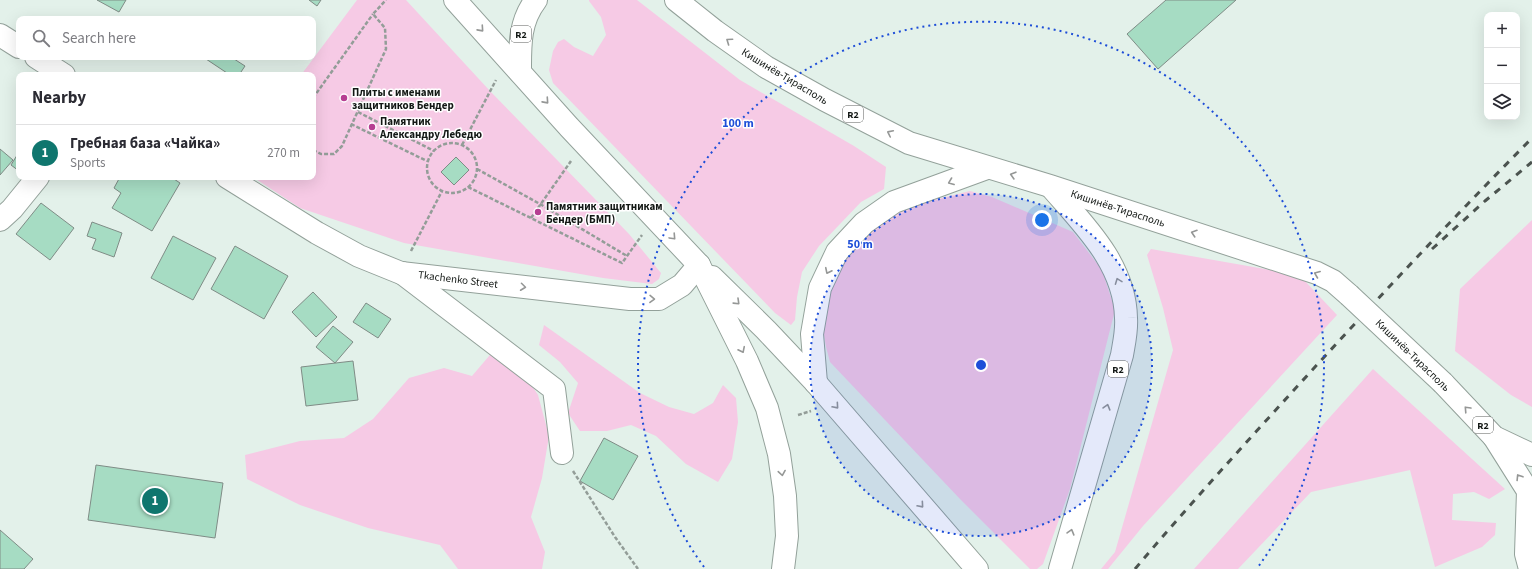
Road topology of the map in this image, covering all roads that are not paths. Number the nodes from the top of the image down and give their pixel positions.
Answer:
1 (455, 0) edge
2 (536, 0) edge
3 (676, 0) edge
4 (0, 35) edge
5 (16, 45) edge
6 (41, 60) edge
7 (513, 65) junction
8 (59, 72) edge
9 (987, 168) junction
10 (36, 180) edge
11 (232, 180) edge
12 (1050, 186) junction
13 (0, 220) edge
14 (700, 265) junction
15 (401, 272) junction
16 (816, 383) junction
17 (1494, 437) junction
18 (562, 453) road end
19 (1532, 455) edge
20 (783, 569) edge
21 (977, 569) edge
22 (1060, 569) edge
23 (1530, 569) edge

1 -> 7 main road
2 - 7 main road, R2
9 -> 3 main road, Кишинёв-Тирасполь / R2
4 - 5 main road
6 - 8 main road
7 -> 14 main road
12 -> 9 main road, Кишинёв-Тирасполь / R2
9 -> 16 main road
10 - 13 main road
11 - 15 main road, Tkachenko Street
17 -> 12 main road, Кишинёв-Тирасполь / R2, bridge
22 -> 12 main road, R2
15 -> 14 main road, Tkachenko Street
14 -> 16 main road
14 -> 20 main road
15 - 18 main road
16 -> 21 main road
17 - 19 main road, Кишинёв-Тирасполь / R2
23 -> 17 main road

